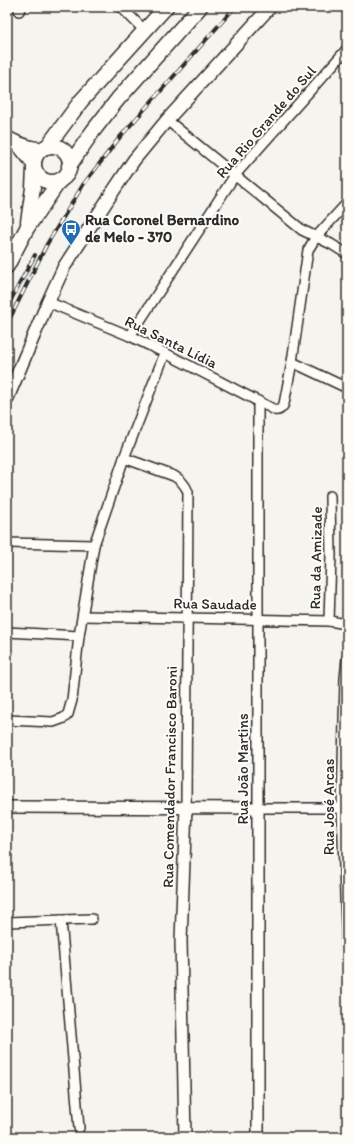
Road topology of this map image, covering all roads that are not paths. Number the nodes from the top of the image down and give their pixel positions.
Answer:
1 (121, 7) edge
2 (166, 7) edge
3 (200, 7) edge
4 (270, 7) edge
5 (144, 30) junction
6 (347, 49) edge
7 (167, 120) junction
8 (11, 139) edge
9 (44, 148) junction
10 (34, 166) junction
11 (69, 166) junction
12 (235, 175) junction
13 (60, 180) junction
14 (347, 203) edge
15 (27, 228) junction
16 (316, 237) junction
17 (347, 254) edge
18 (9, 257) edge
19 (48, 302) junction
20 (130, 336) junction
21 (165, 353) junction
22 (292, 362) junction
23 (347, 388) edge
24 (7, 399) edge
25 (258, 401) junction
26 (124, 458) junction
27 (330, 496) dead end
28 (7, 543) edge
29 (94, 545) junction
30 (83, 616) junction
31 (187, 618) junction
32 (258, 619) junction
33 (329, 621) junction
34 (347, 624) edge
35 (7, 632) edge
36 (78, 636) junction
37 (347, 659) edge
38 (7, 720) edge
39 (7, 807) edge
40 (186, 807) junction
41 (258, 808) junction
42 (344, 808) edge
43 (92, 919) dead end
44 (61, 920) junction
45 (7, 922) edge
46 (347, 954) edge
47 (79, 1128) dead end
48 (185, 1137) edge
49 (258, 1137) edge

1 - 5 street
2 - 5 main road
3 - 11 main road
4 - 7 main road
5 - 9 main road
6 - 12 street, Rua Rio Grande do Sul
7 - 12 street
7 - 19 main road
8 - 9 main road
8 - 10 main road
9 - 10 main road
9 - 11 main road
10 - 13 main road
10 - 15 main road
11 - 13 main road
12 - 16 street
12 - 20 street, Rua Rio Grande do Sul
13 - 15 main road
14 - 16 street
15 - 18 main road
16 - 17 street
16 - 22 street
19 - 20 street, Rua Santa Lídia
19 - 24 main road
20 - 21 street, Rua Santa Lídia
21 - 25 street, Rua Santa Lídia
21 - 26 street
22 - 23 street
22 - 25 street, Rua Santa Lídia
25 - 32 street, Rua João Martins
26 - 29 street
26 - 31 street, Rua Comendador Francisco Baroni
27 - 33 street, Rua da Amizade
28 - 29 street
29 - 30 street
30 - 31 street, Rua Saudade
30 - 36 street
31 - 32 street, Rua Saudade
31 - 40 street, Rua Comendador Francisco Baroni
32 - 33 street, Rua Saudade
32 - 41 street, Rua João Martins
33 - 34 street, Rua Saudade
35 - 36 street
36 - 38 street
37 - 42 street, Rua José Arcas
39 - 40 street
40 - 41 street
40 - 48 street, Rua Comendador Francisco Baroni
41 - 42 street
41 - 49 street, Rua João Martins
42 - 46 street, Rua José Arcas
43 - 44 street
44 - 45 street
44 - 47 street

